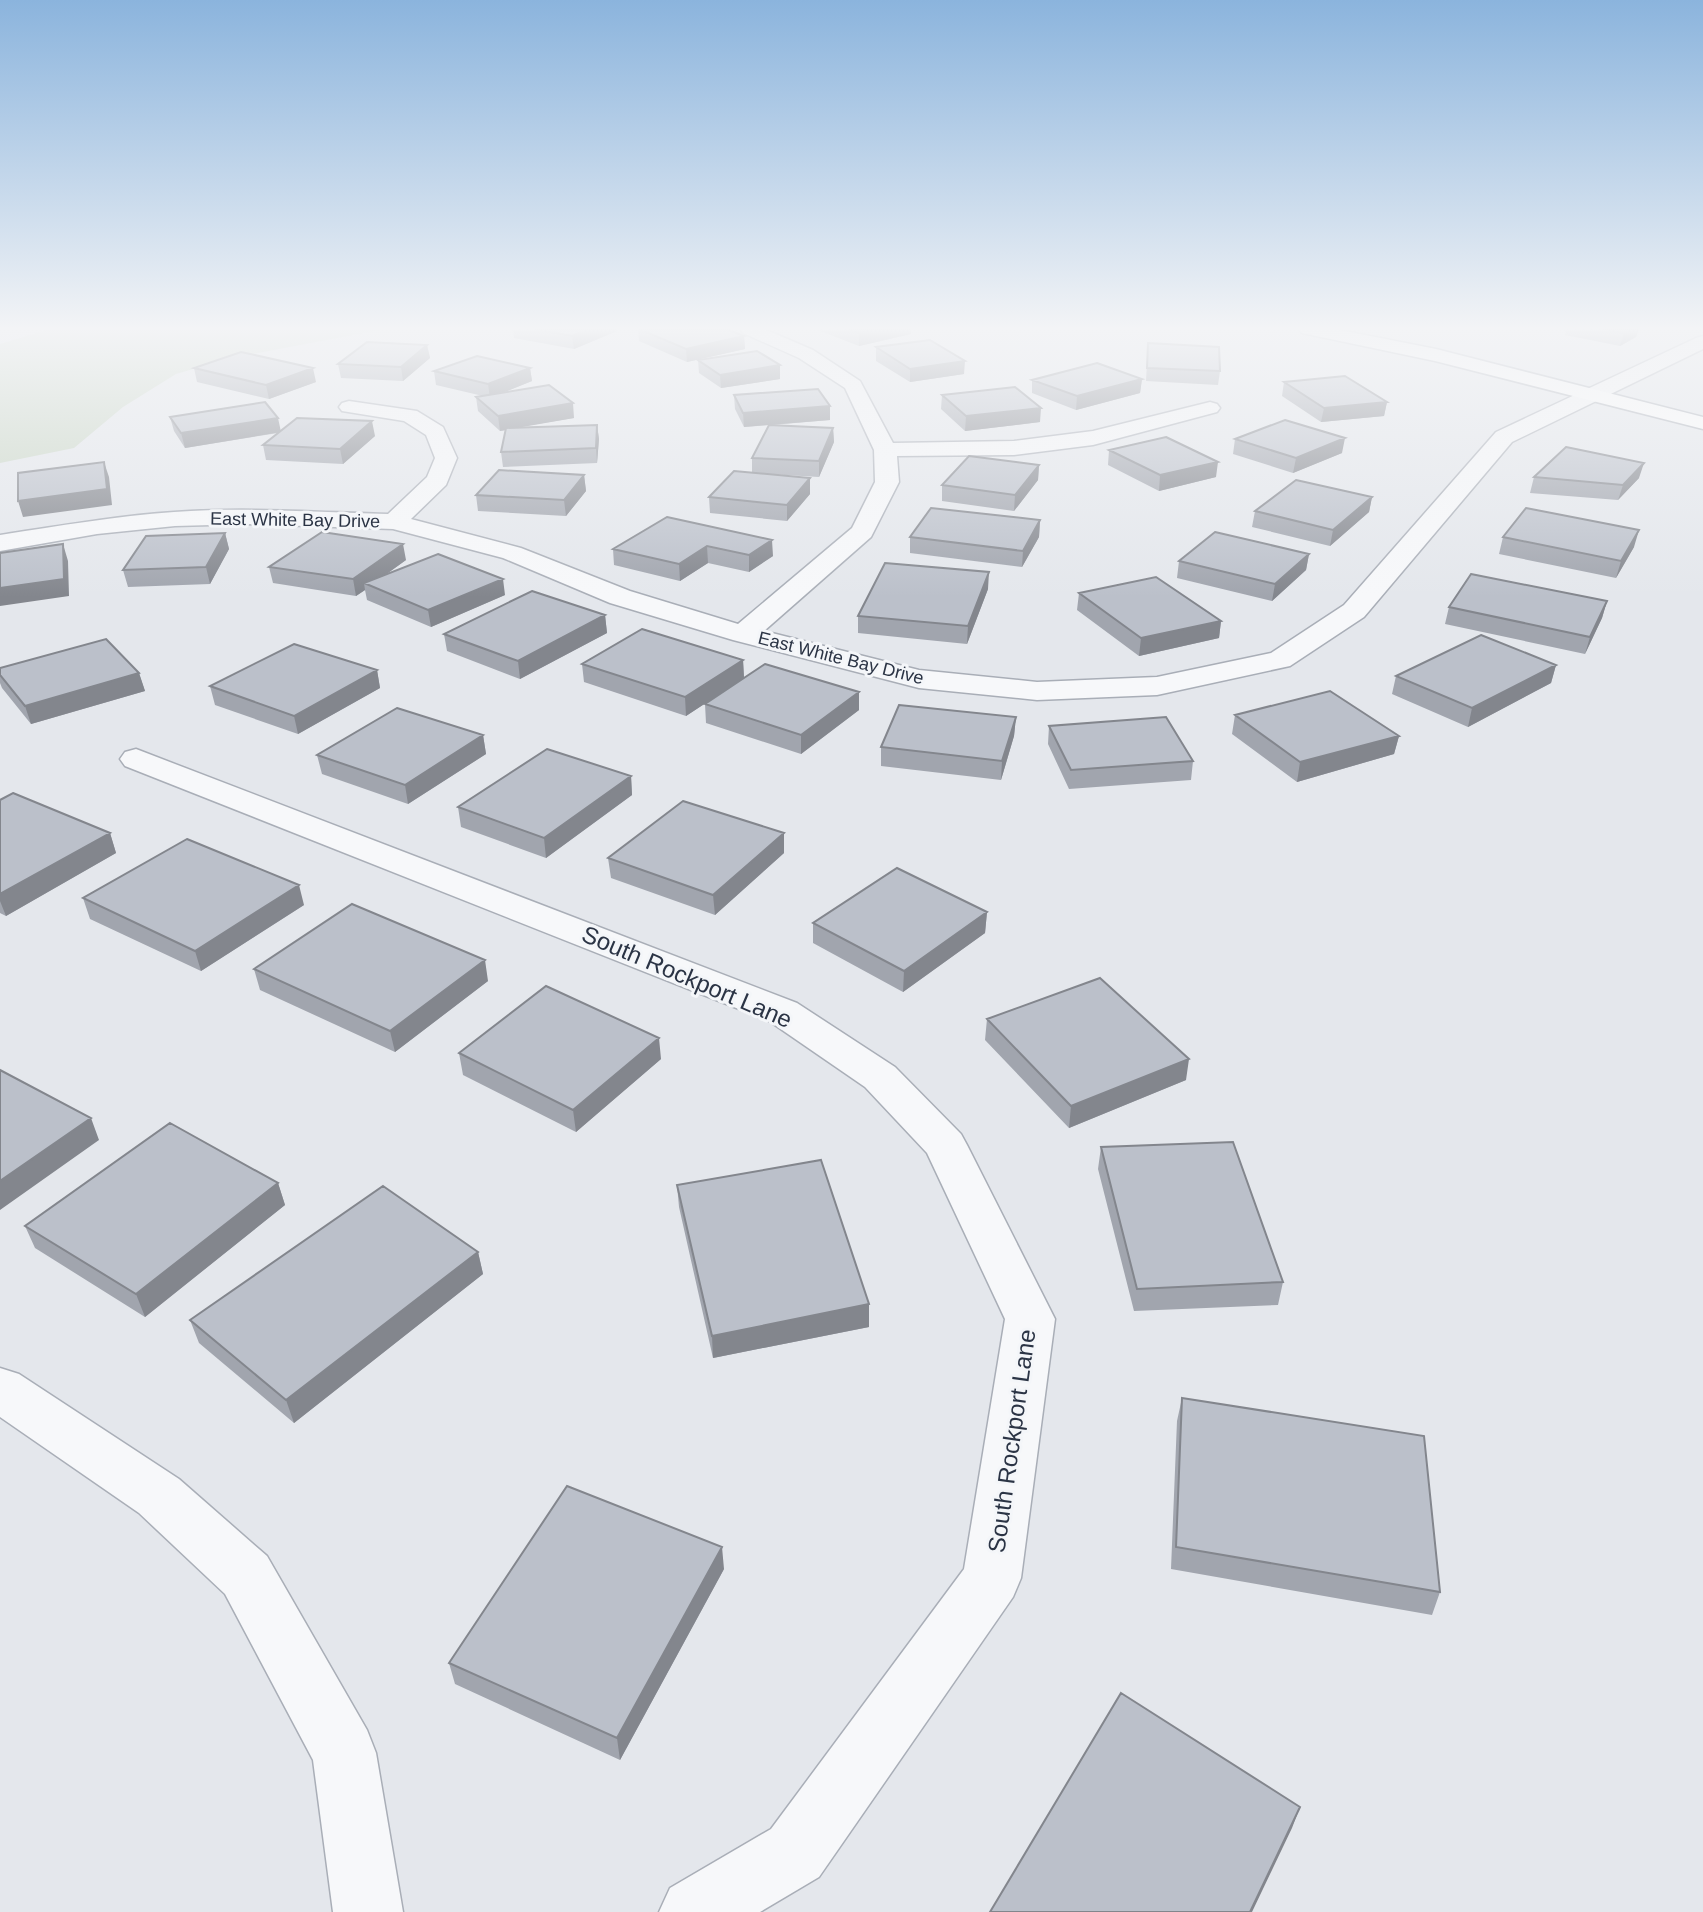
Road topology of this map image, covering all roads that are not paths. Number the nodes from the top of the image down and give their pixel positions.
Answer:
1 (415, 418) edge
2 (869, 418) edge
3 (1170, 418) edge
4 (1543, 418) edge
5 (1685, 418) edge
6 (1703, 423) edge
7 (885, 450) junction
8 (394, 522) junction
9 (0, 543) edge
10 (743, 634) junction
11 (136, 759) dead end
12 (0, 1390) edge
13 (368, 1912) edge
14 (694, 1912) edge

1 - 8 street
2 - 7 street
3 - 7 street
4 - 10 street, East White Bay Drive
5 - 6 main road
7 - 10 street
8 - 9 street, East White Bay Drive
8 - 10 street, East White Bay Drive
11 - 14 street, South Rockport Lane
12 - 13 street

